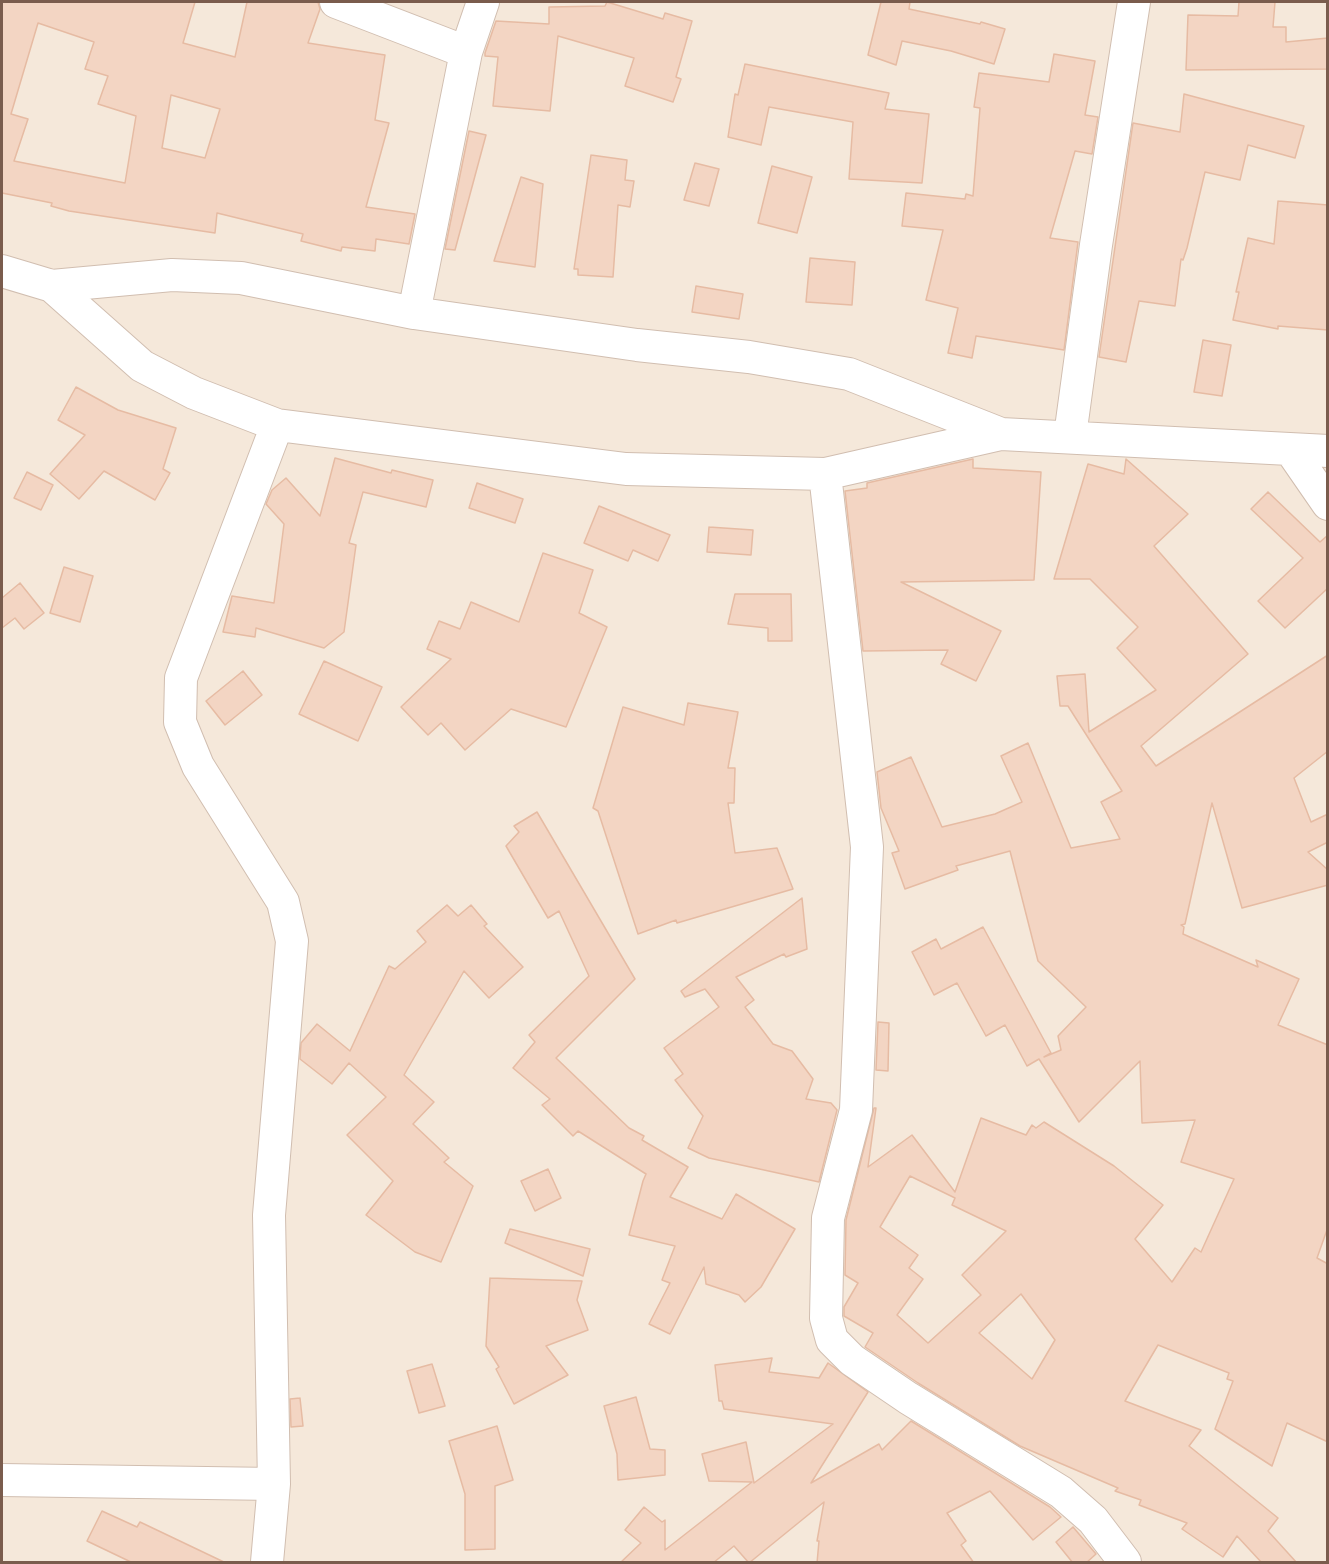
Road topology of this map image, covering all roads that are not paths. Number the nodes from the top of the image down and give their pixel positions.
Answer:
1 (336, 2) edge
2 (483, 2) edge
3 (1134, 2) edge
4 (466, 52) junction
5 (2, 271) edge
6 (52, 286) junction
7 (414, 313) junction
8 (277, 425) junction
9 (1001, 434) junction
10 (1070, 436) junction
11 (1290, 449) junction
12 (1328, 451) edge
13 (825, 474) junction
14 (1328, 504) edge
15 (2, 1480) edge
16 (274, 1484) junction
17 (267, 1563) edge
18 (1125, 1563) edge

1 - 4 street
2 - 4 street
3 - 10 street
4 - 7 street
5 - 6 street
6 - 7 street
6 - 8 street
7 - 9 street
8 - 13 street
8 - 16 street
9 - 10 street
9 - 13 street
10 - 11 street
11 - 12 street
11 - 14 street
13 - 18 street
15 - 16 street
16 - 17 street

